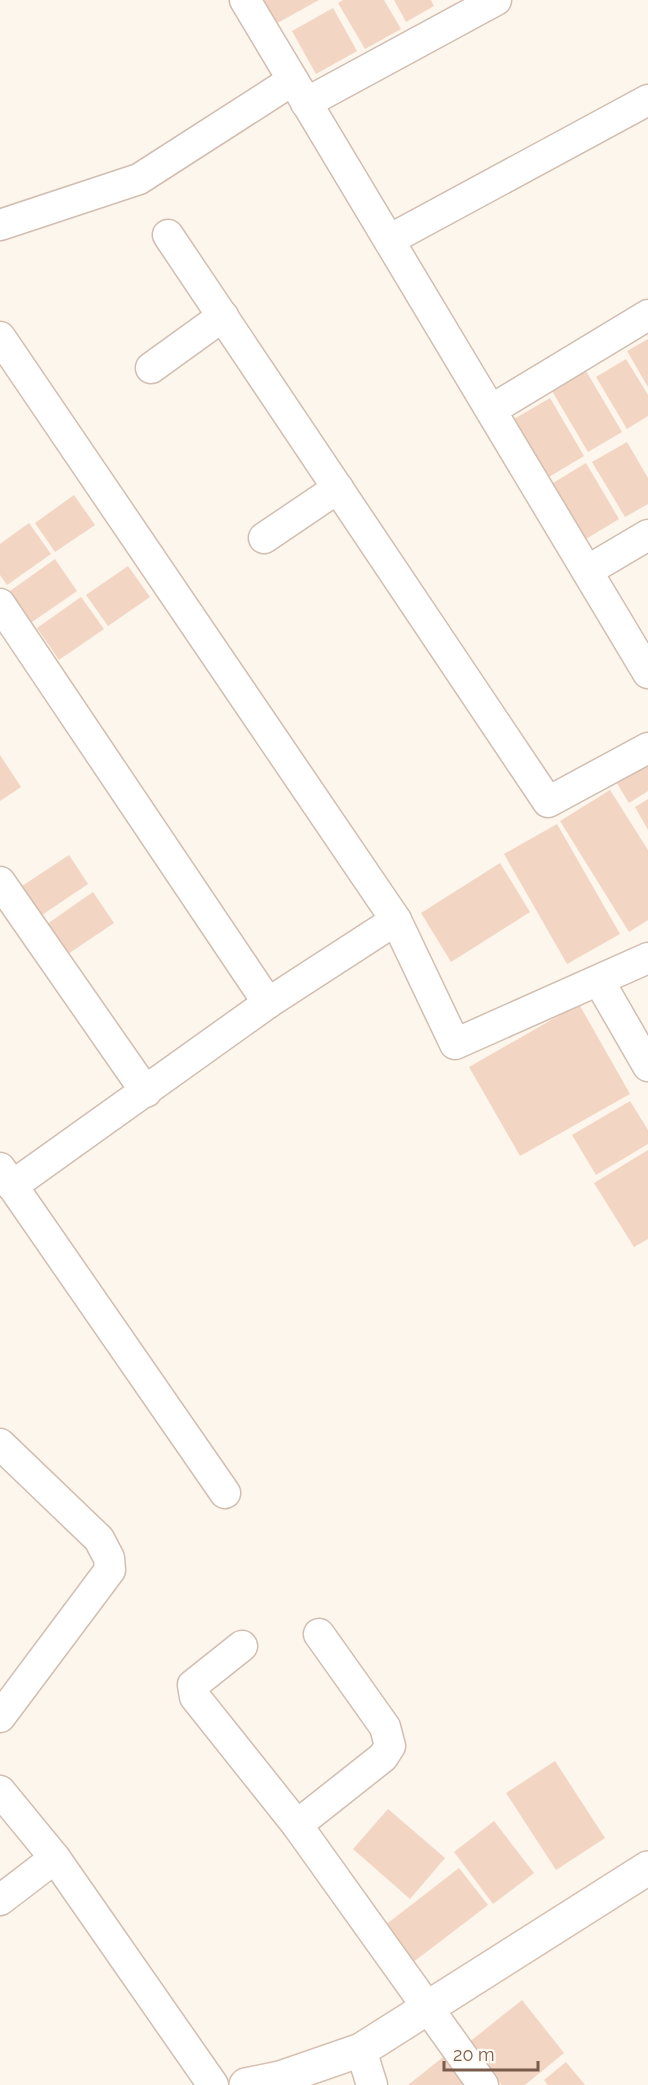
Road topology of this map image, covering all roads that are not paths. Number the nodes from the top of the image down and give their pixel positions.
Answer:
1 (245, 0) edge
2 (496, 0) edge
3 (299, 91) junction
4 (648, 100) edge
5 (0, 225) edge
6 (168, 235) dead end
7 (389, 240) junction
8 (648, 315) edge
9 (223, 316) junction
10 (0, 337) edge
11 (151, 369) dead end
12 (490, 410) junction
13 (338, 488) junction
14 (648, 535) edge
15 (264, 538) dead end
16 (587, 571) junction
17 (0, 604) edge
18 (648, 673) edge
19 (648, 748) edge
20 (0, 882) edge
21 (396, 920) junction
22 (648, 958) edge
23 (599, 981) junction
24 (268, 1003) junction
25 (648, 1066) edge
26 (146, 1092) junction
27 (6, 1177) edge
28 (0, 1444) edge
29 (225, 1493) dead end
30 (319, 1634) dead end
31 (242, 1646) dead end
32 (0, 1717) edge
33 (0, 1791) edge
34 (297, 1825) junction
35 (55, 1858) junction
36 (648, 1868) edge
37 (0, 1900) edge
38 (426, 2008) junction
39 (361, 2050) junction
40 (213, 2085) edge
41 (246, 2085) edge
42 (372, 2085) edge
43 (483, 2085) edge

1 - 3 street
2 - 3 street
3 - 5 street
3 - 7 street
4 - 7 street
6 - 9 street
7 - 12 street
8 - 12 street
9 - 11 street
9 - 13 street
10 - 21 street
12 - 16 street
13 - 15 street
13 - 19 street
14 - 16 street
16 - 18 street
17 - 24 street
20 - 26 street
21 - 23 street
21 - 24 street
22 - 23 street
23 - 25 street
24 - 26 street
26 - 27 street
27 - 29 street
28 - 32 street
30 - 34 street
31 - 34 street
33 - 35 street
34 - 38 street
35 - 37 street
35 - 40 street
36 - 38 street
38 - 39 street
38 - 43 street
39 - 41 street
39 - 42 street

